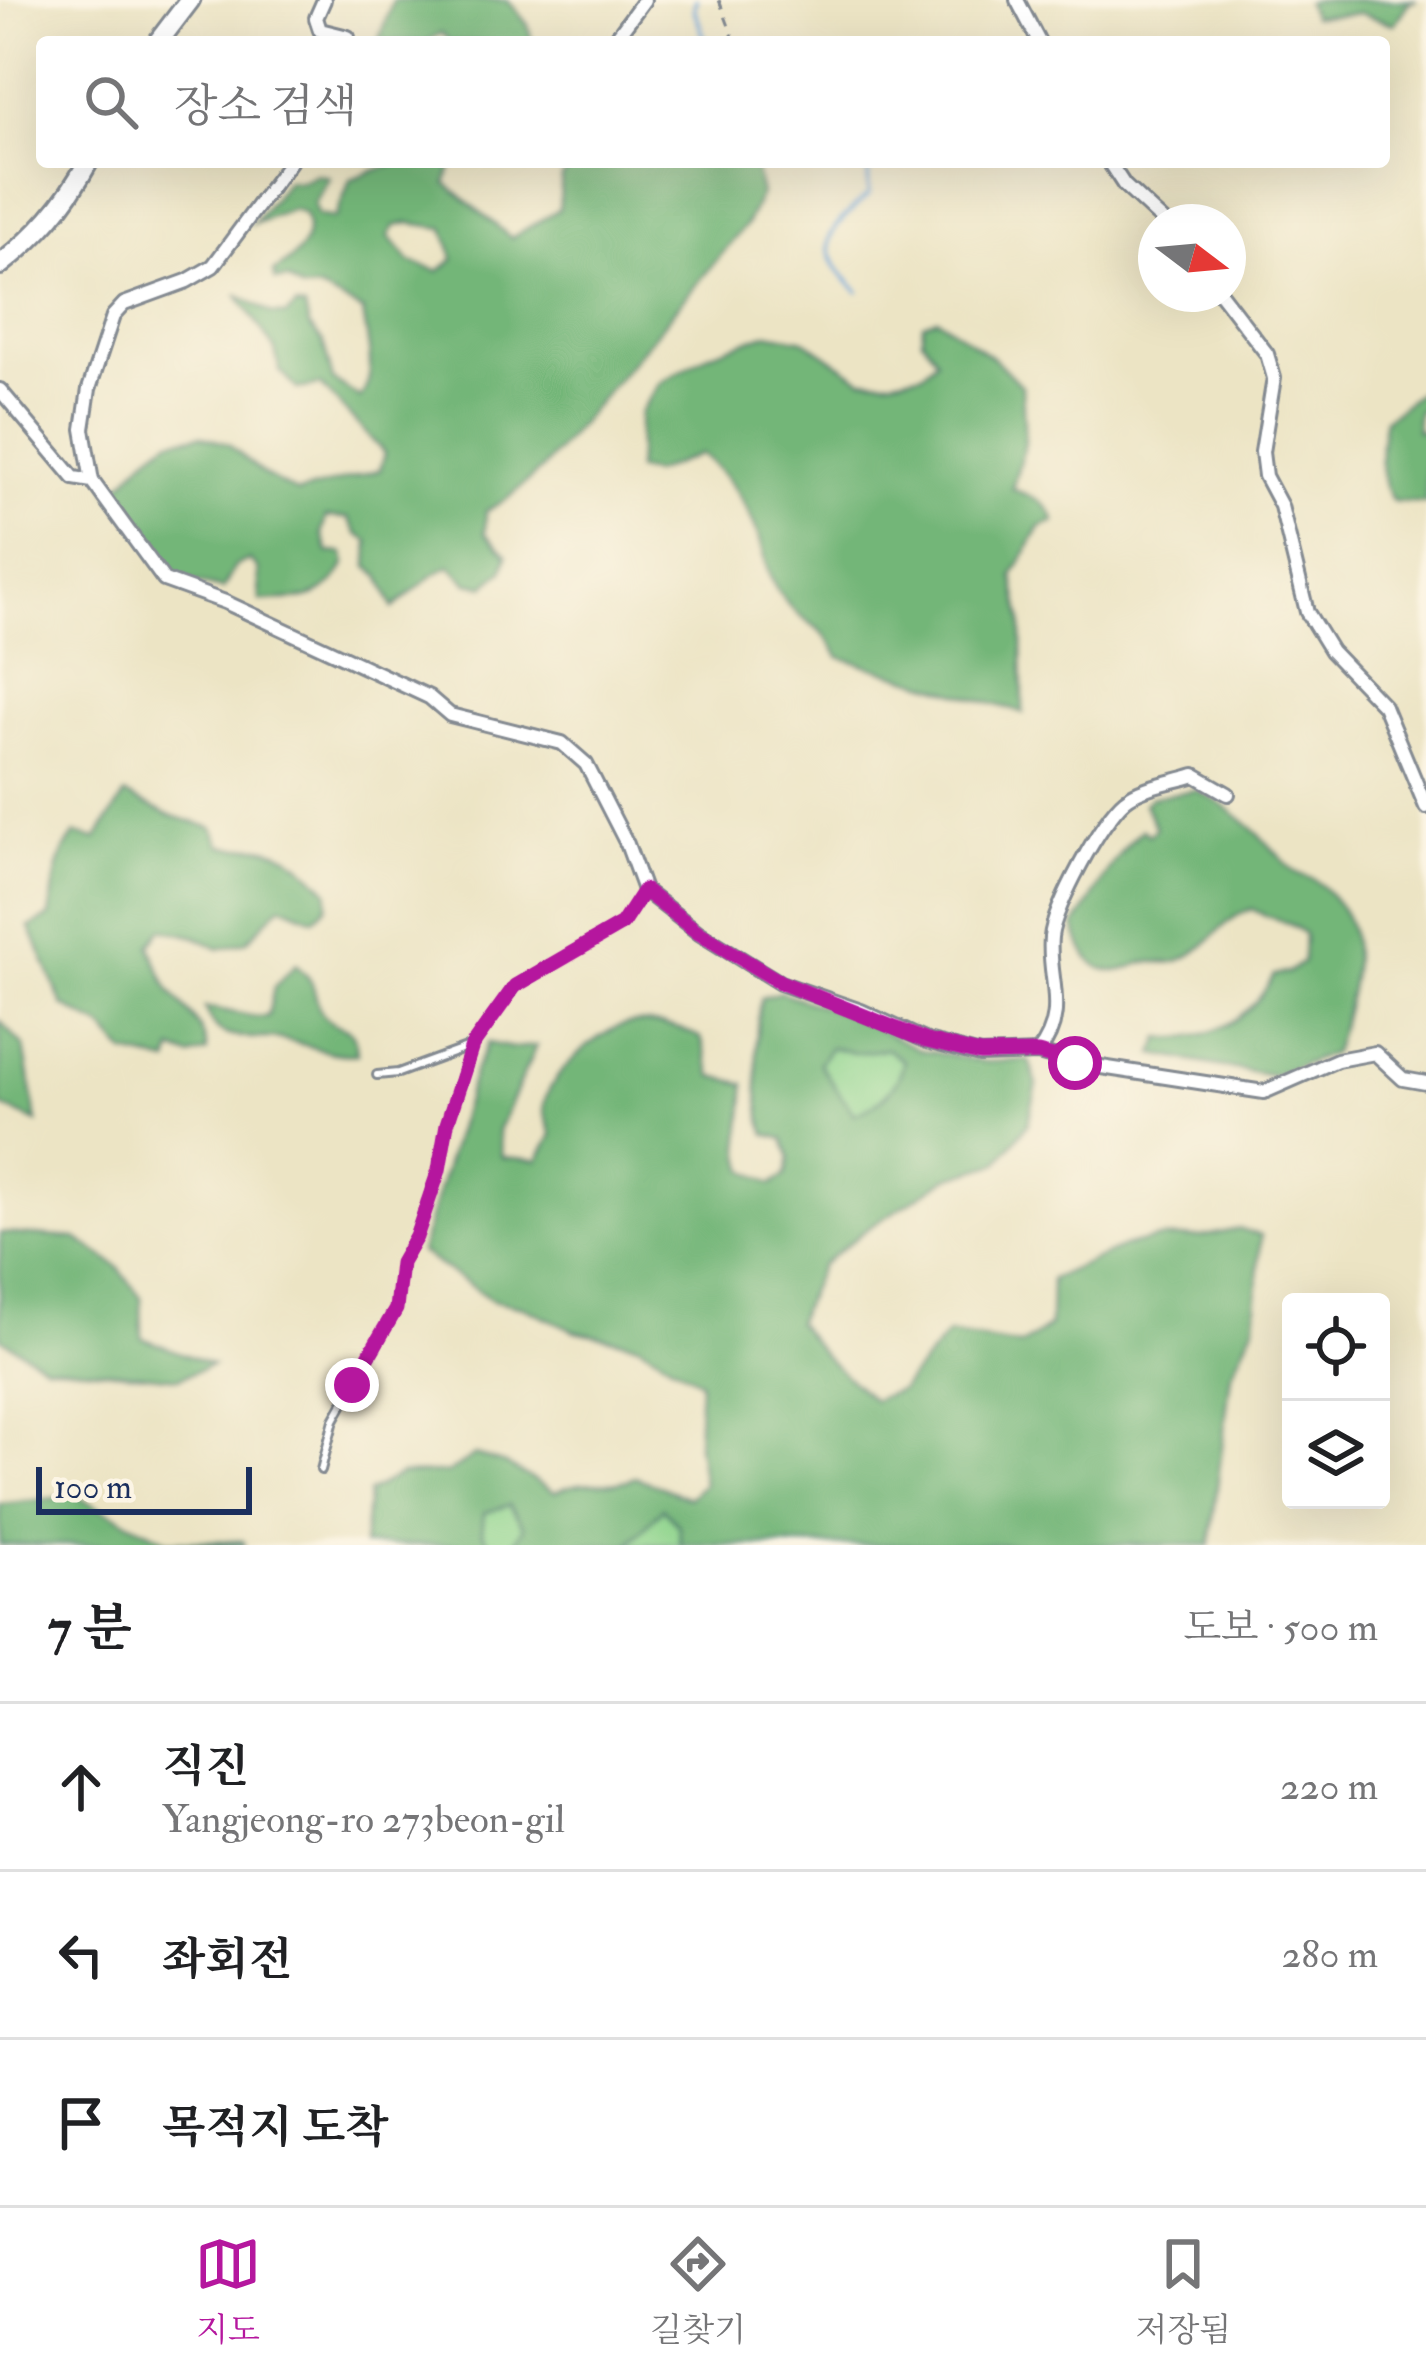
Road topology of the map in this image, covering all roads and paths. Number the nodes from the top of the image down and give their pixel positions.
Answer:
1 (190, 0) edge
2 (324, 0) edge
3 (644, 0) edge
4 (719, 0) edge
5 (1017, 0) edge
6 (163, 36) edge
7 (344, 36) edge
8 (617, 36) edge
9 (733, 36) edge
10 (1037, 36) edge
11 (85, 168) edge
12 (286, 168) edge
13 (1113, 168) edge
14 (1145, 204) edge
15 (0, 265) edge
16 (1235, 312) edge
17 (0, 390) edge
18 (92, 481) junction
19 (1228, 794) dead end
20 (1426, 807) edge
21 (644, 890) junction
22 (472, 1046) junction
23 (1038, 1053) junction
24 (377, 1075) dead end
25 (1426, 1083) edge
26 (321, 1470) dead end

1 - 6 main road
2 - 7 street
3 - 8 street
4 - 9 path
5 - 10 street
11 - 15 main road
12 - 18 street
13 - 14 street
16 - 20 street
17 - 18 street
18 - 21 street
19 - 23 street
21 - 22 lane
21 - 23 street
22 - 24 lane
22 - 26 lane
23 - 25 street

